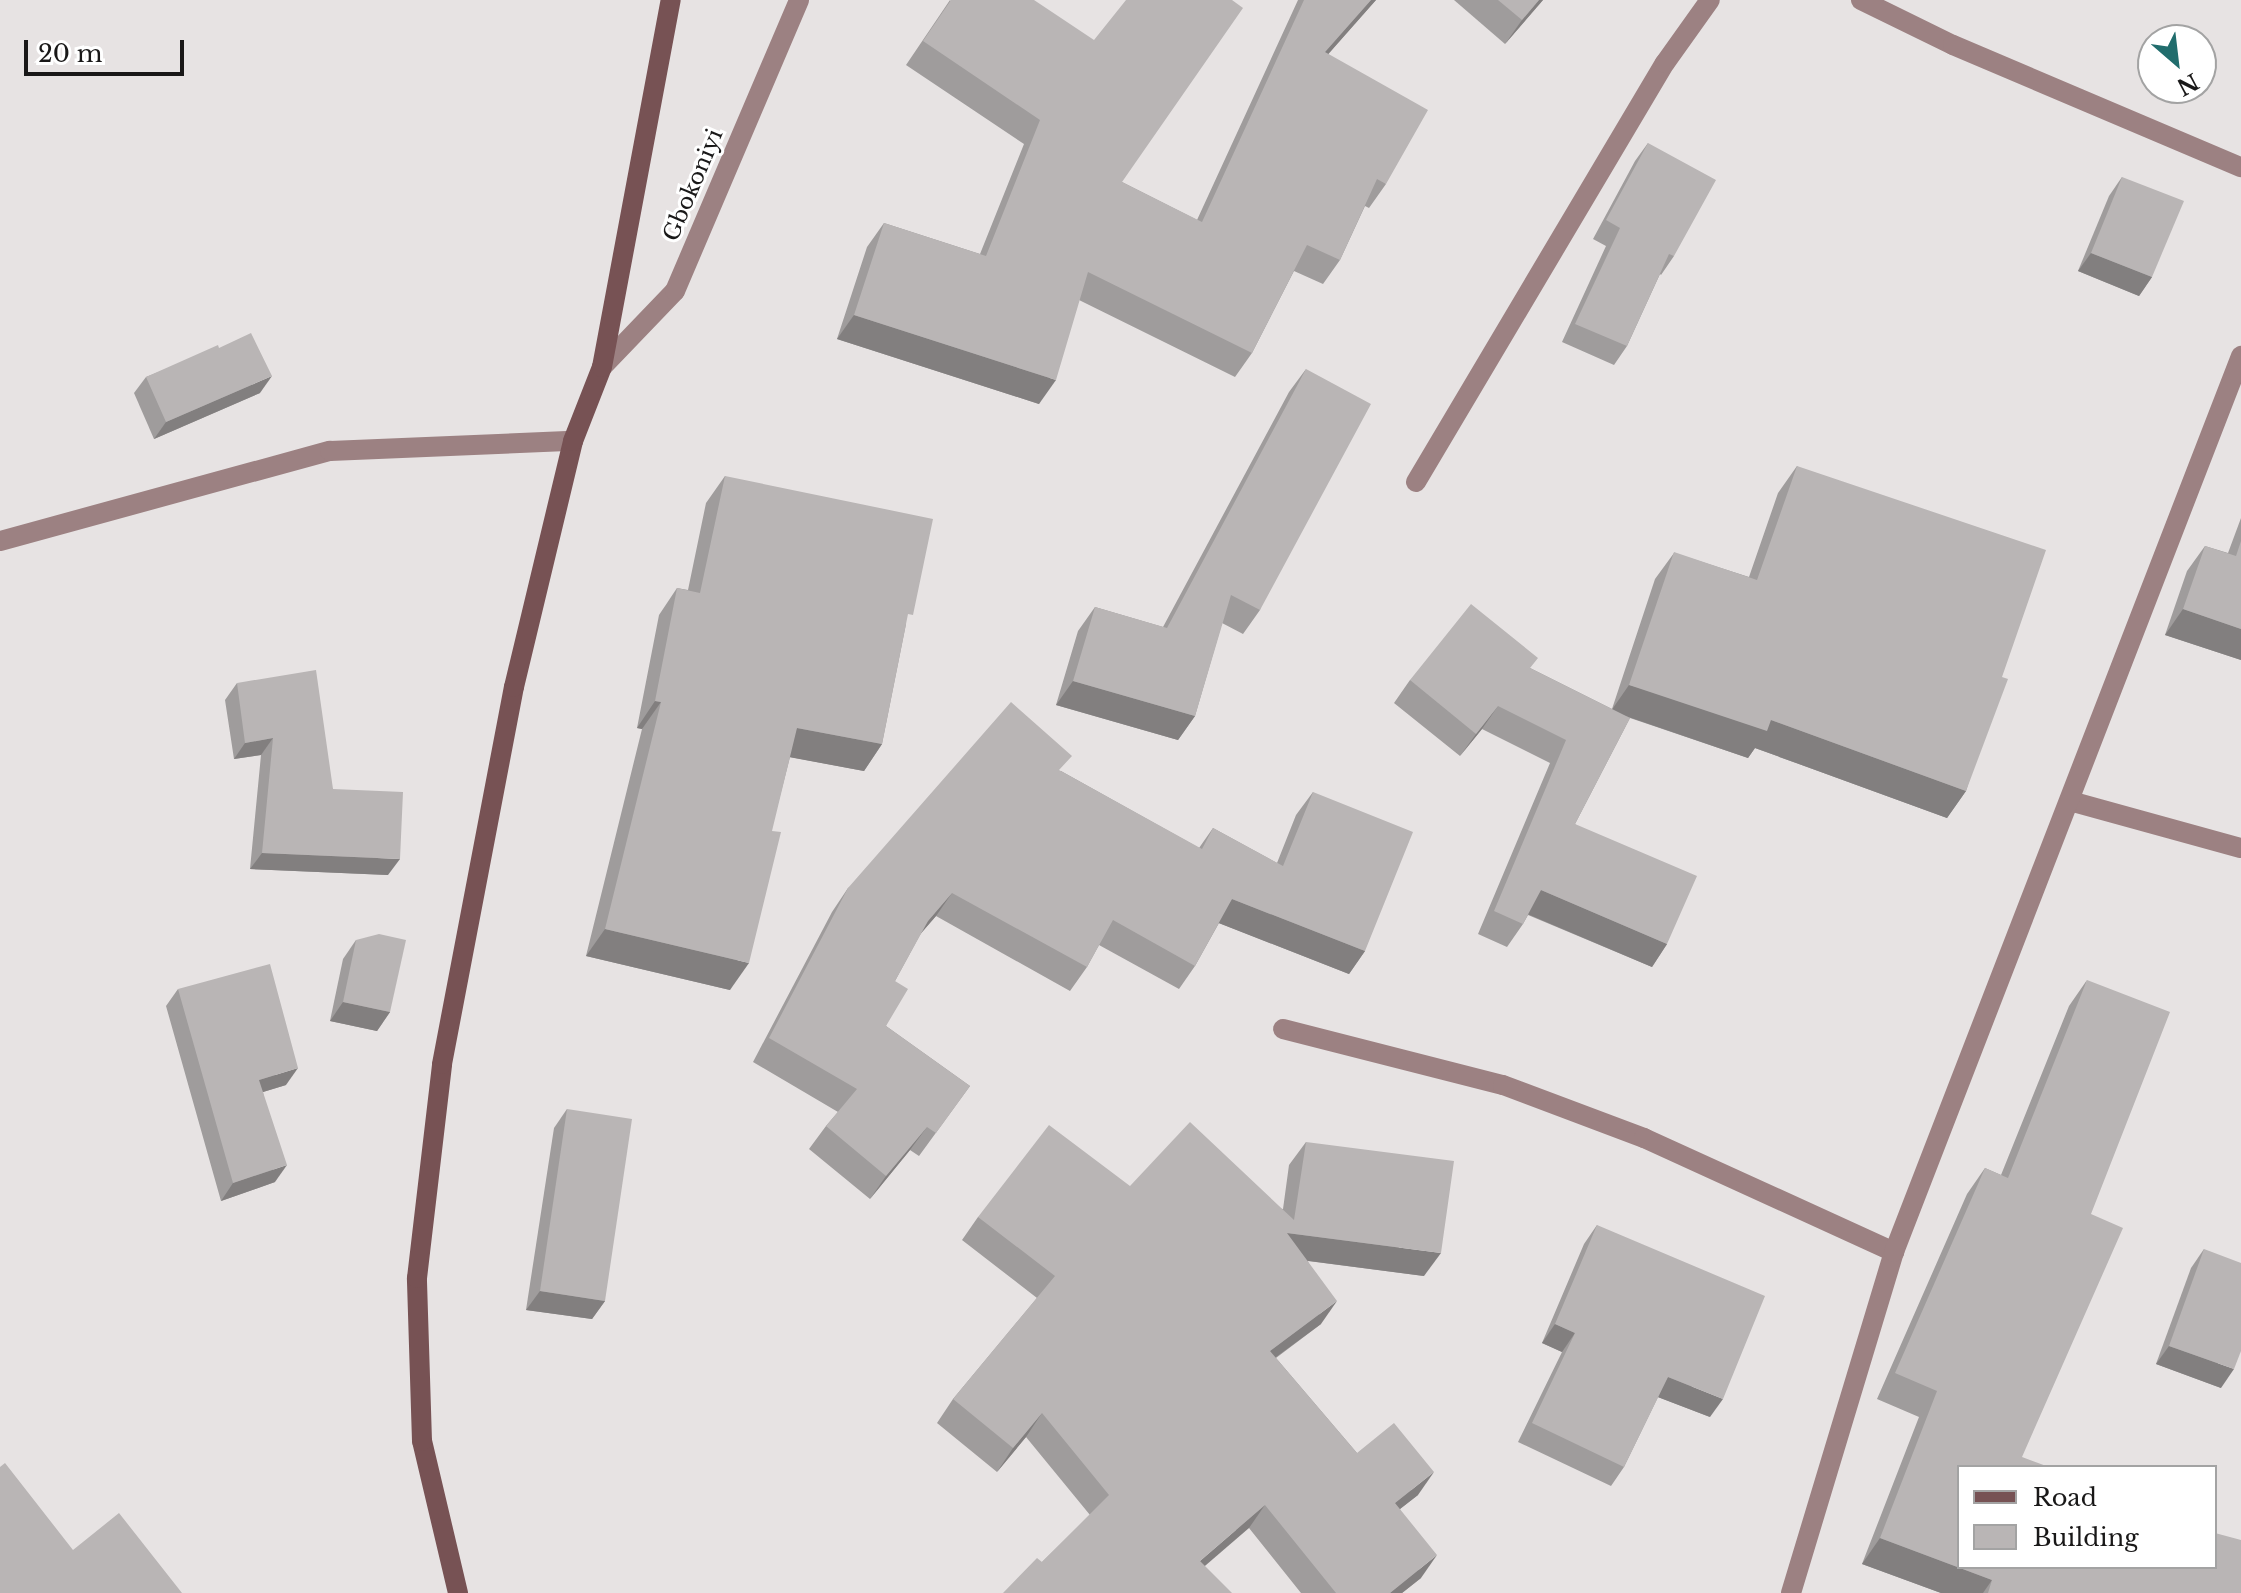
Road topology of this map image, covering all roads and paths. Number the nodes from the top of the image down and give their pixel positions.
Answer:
1 (671, 0) edge
2 (799, 0) edge
3 (1710, 0) edge
4 (1861, 0) edge
5 (2241, 167) edge
6 (2241, 356) edge
7 (602, 367) junction
8 (573, 441) junction
9 (1416, 482) dead end
10 (0, 541) edge
11 (2070, 801) junction
12 (2241, 848) edge
13 (1283, 1029) dead end
14 (1894, 1252) junction
15 (458, 1593) edge
16 (1791, 1593) edge

1 - 7 main road
2 - 7 street, Gbokoniyi
3 - 9 street
4 - 5 street
6 - 11 street
7 - 8 main road
8 - 10 street
8 - 15 main road
11 - 12 street
11 - 14 street
13 - 14 street
14 - 16 street

